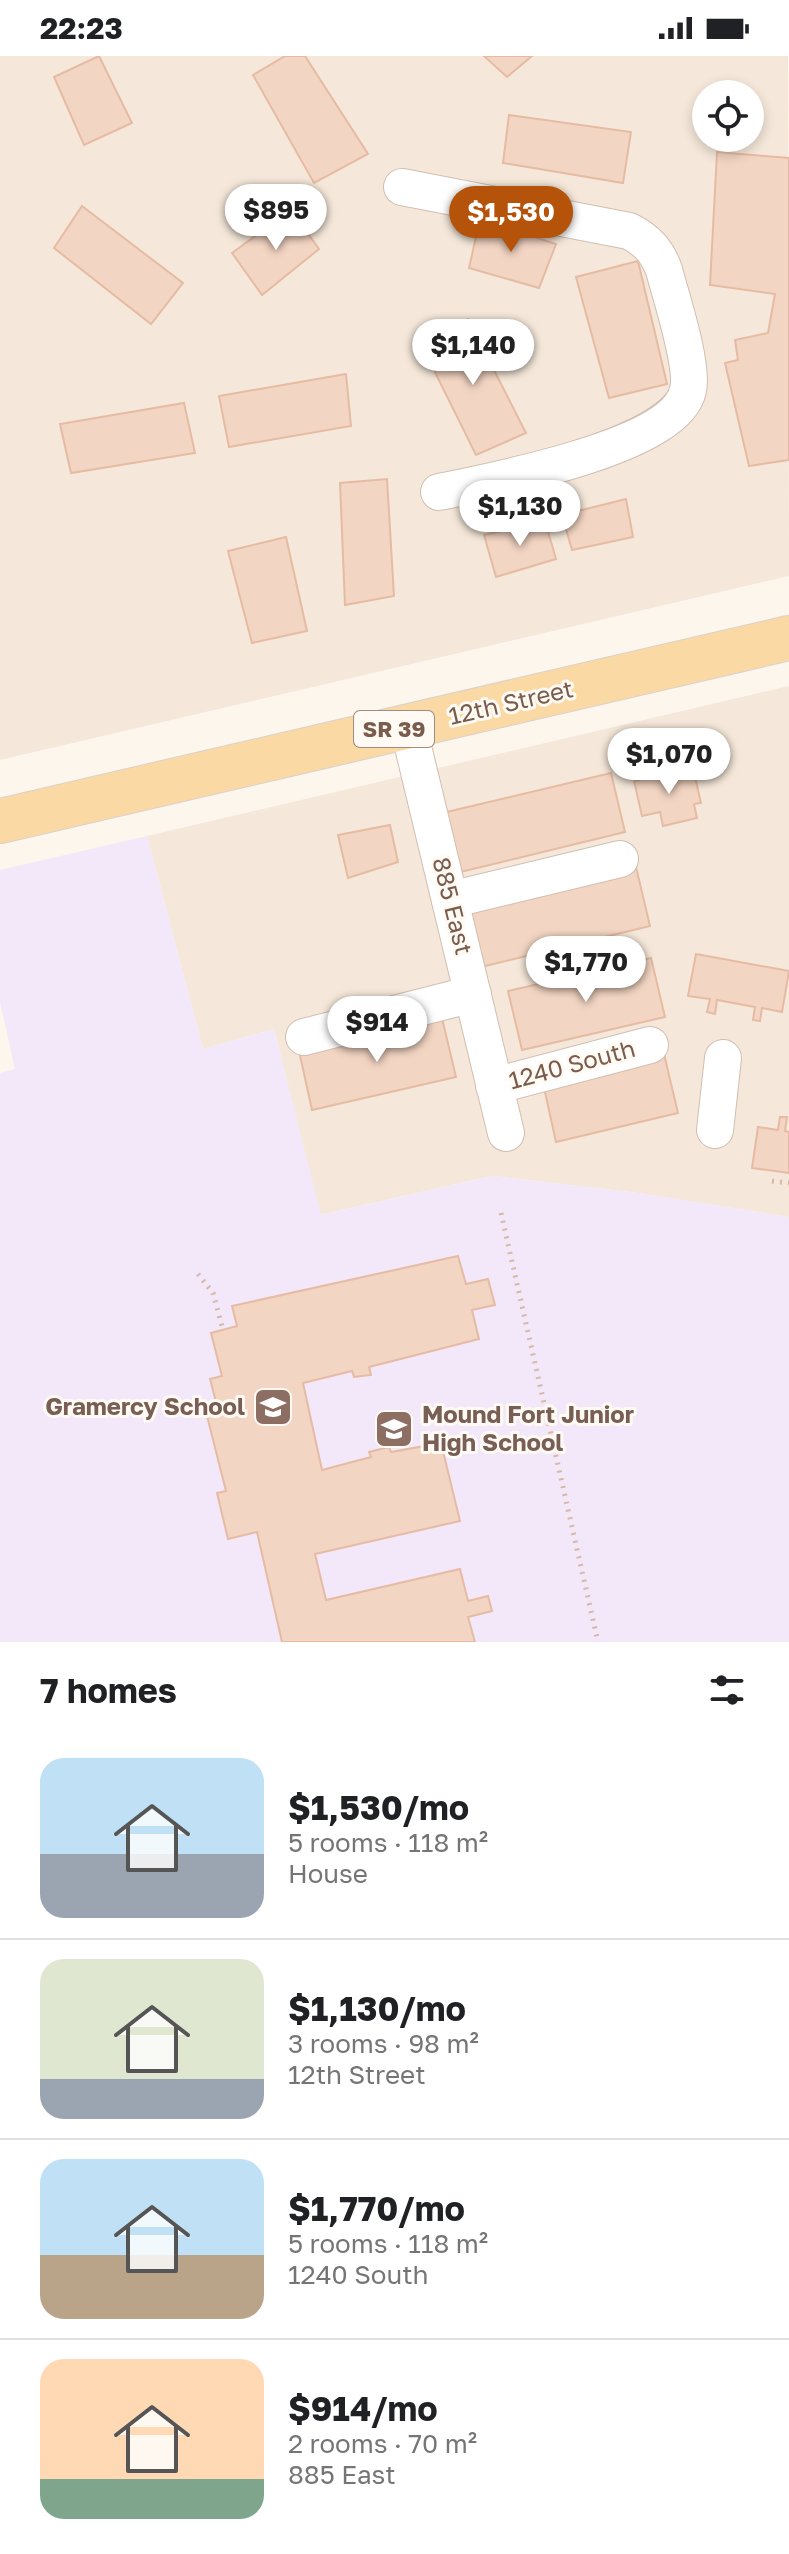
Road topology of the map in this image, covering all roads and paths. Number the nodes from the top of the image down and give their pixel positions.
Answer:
1 (402, 187) dead end
2 (439, 492) dead end
3 (789, 638) edge
4 (408, 726) junction
5 (0, 821) edge
6 (620, 859) dead end
7 (450, 900) junction
8 (473, 994) junction
9 (304, 1037) dead end
10 (650, 1045) dead end
11 (723, 1058) dead end
12 (494, 1086) junction
13 (715, 1130) dead end
14 (506, 1133) dead end
15 (772, 1181) dead end
16 (789, 1183) edge
17 (501, 1213) dead end
18 (198, 1274) dead end
19 (223, 1330) dead end
20 (598, 1642) edge

1 - 2 street
3 - 4 main road, 12th Street / SR 39
4 - 5 main road, 12th Street / SR 39
4 - 7 street, 885 East
6 - 7 street
7 - 8 street, 885 East
8 - 9 street
8 - 12 street, 885 East
10 - 12 street, 1240 South
11 - 13 street
12 - 14 street, 885 East
15 - 16 path
17 - 20 path
18 - 19 path

